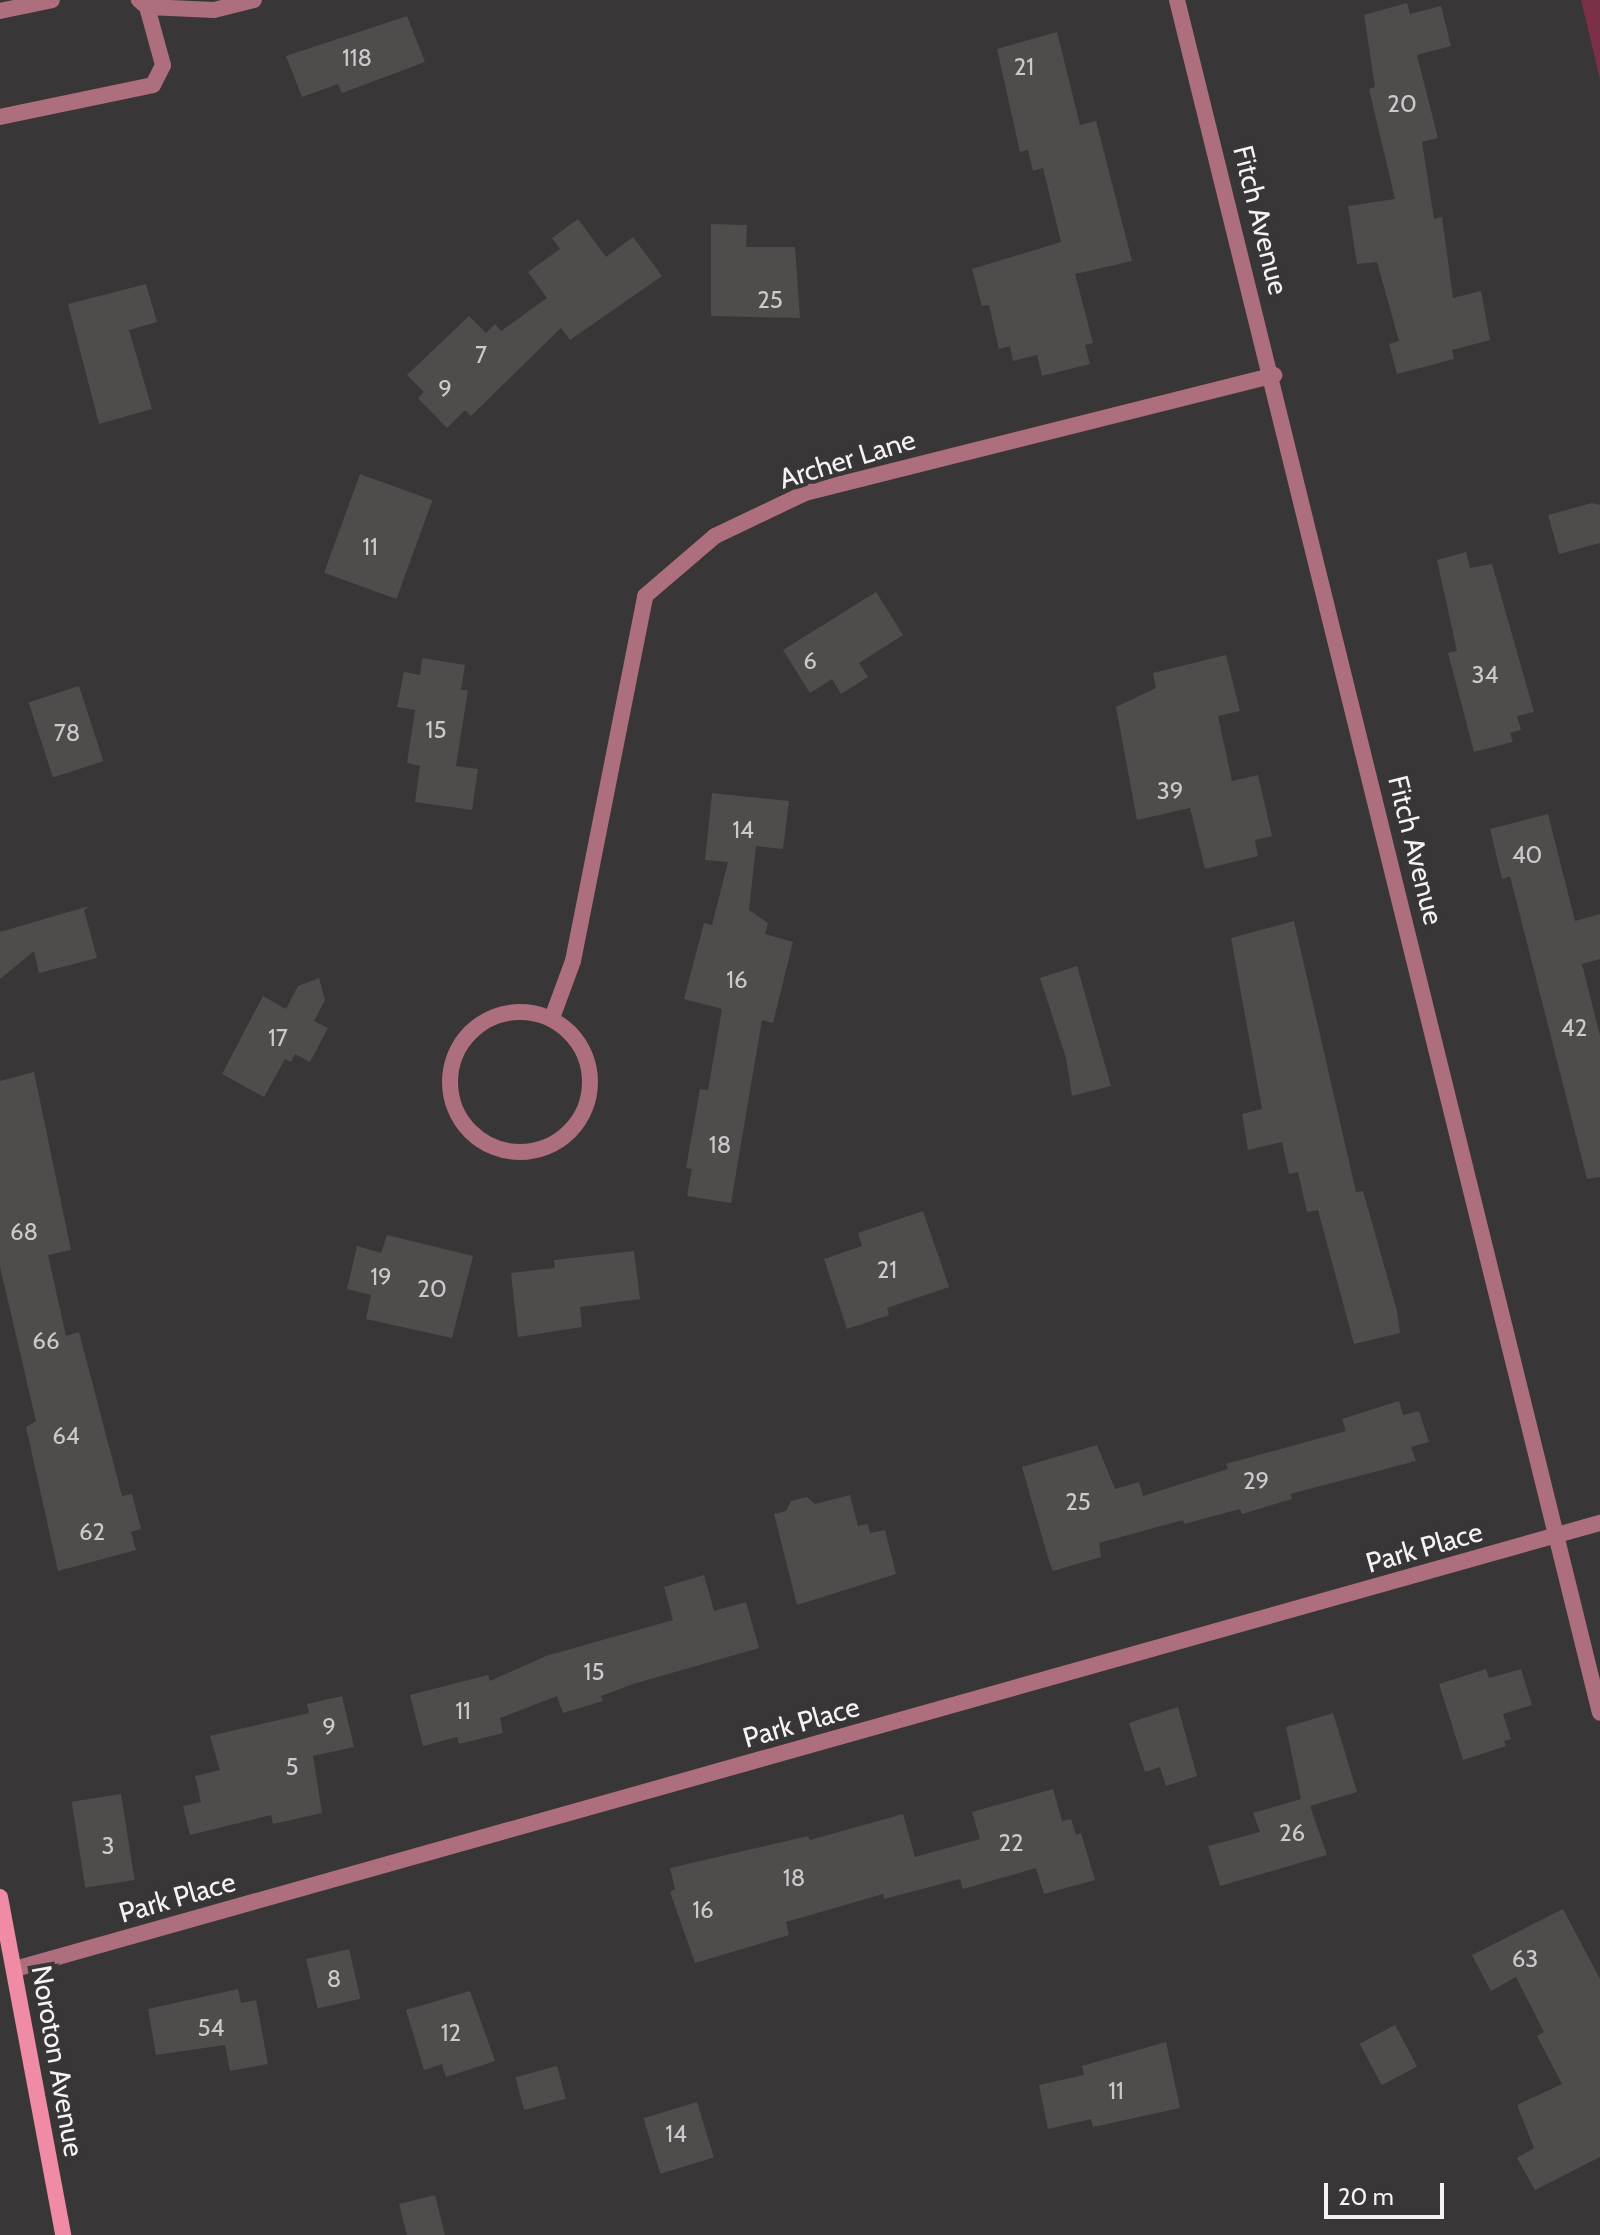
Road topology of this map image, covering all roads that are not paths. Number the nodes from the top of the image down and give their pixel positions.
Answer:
1 (52, 0) edge
2 (254, 0) edge
3 (1177, 0) edge
4 (143, 4) edge
5 (0, 11) edge
6 (0, 117) edge
7 (1274, 375) junction
8 (552, 1018) junction
9 (1600, 1523) edge
10 (1553, 1538) junction
11 (1600, 1713) edge
12 (0, 1897) edge
13 (15, 1969) junction
14 (63, 2235) edge

1 - 5 street
2 - 4 street
3 - 7 street, Fitch Avenue
4 - 6 street
7 - 8 street, Archer Lane
7 - 10 street, Fitch Avenue
8 - 8 street
9 - 10 street, Park Place
10 - 11 street, Fitch Avenue
10 - 13 street, Park Place
12 - 13 main road, Noroton Avenue
13 - 14 main road, Noroton Avenue

